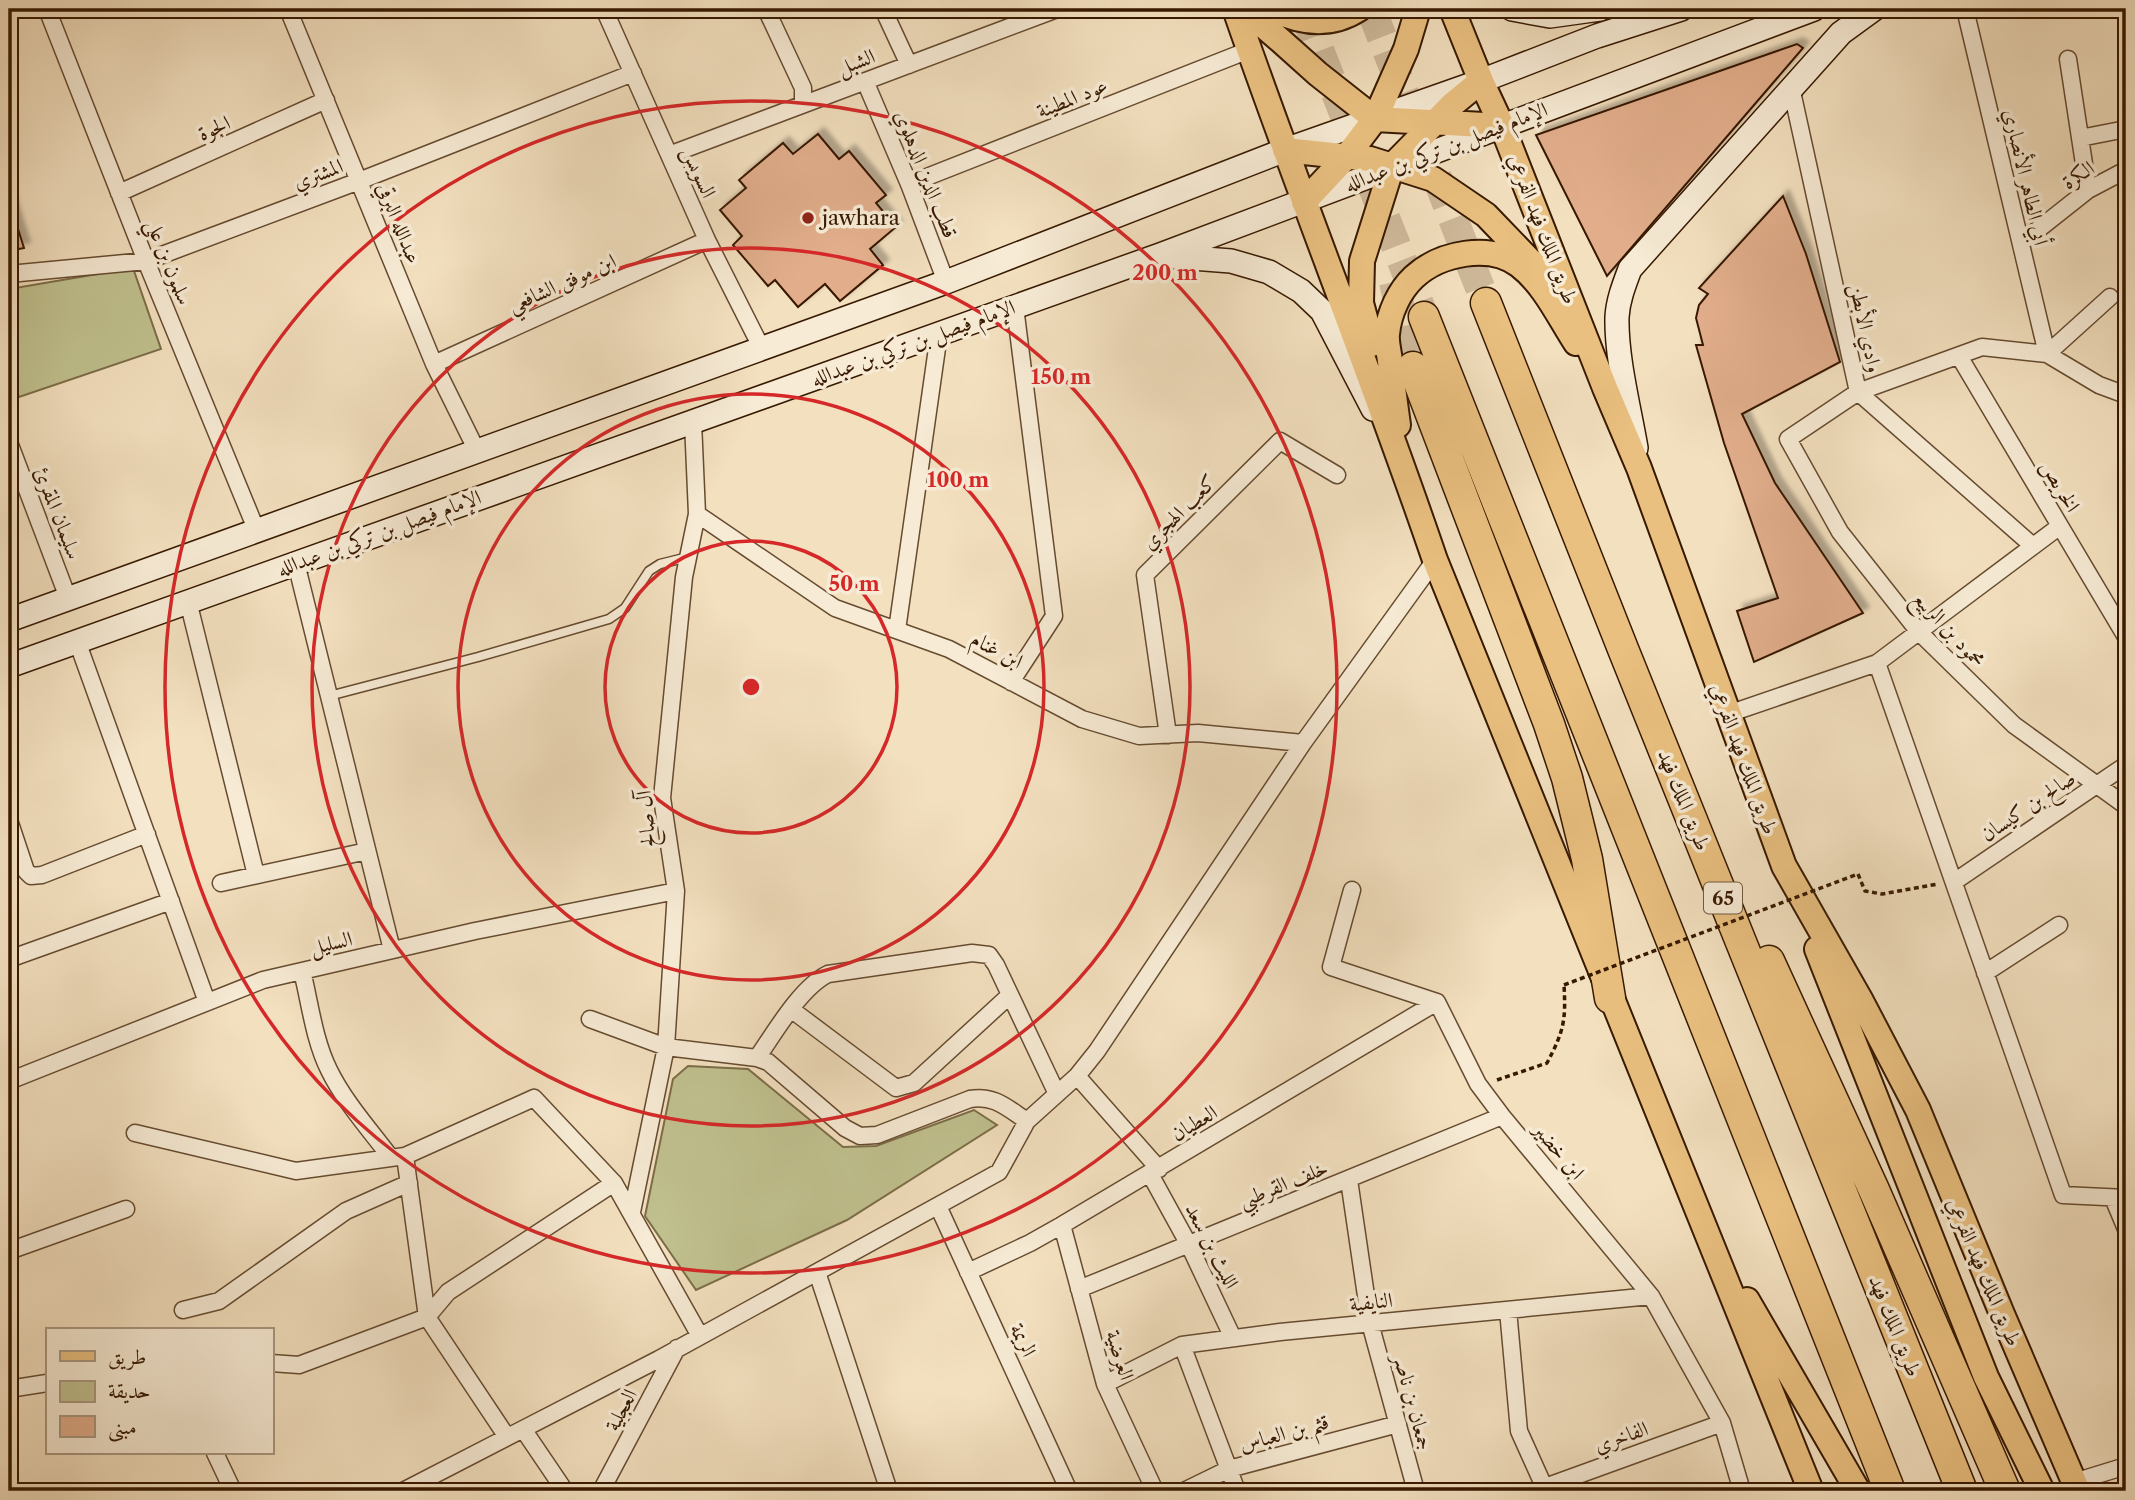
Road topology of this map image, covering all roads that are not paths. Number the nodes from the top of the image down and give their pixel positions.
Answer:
1 (47, 9) edge
2 (288, 9) edge
3 (604, 9) edge
4 (766, 9) edge
5 (883, 9) edge
6 (1009, 9) edge
7 (1058, 9) edge
8 (1235, 9) edge
9 (1251, 9) edge
10 (1272, 9) edge
11 (1359, 9) edge
12 (1418, 9) edge
13 (1452, 9) edge
14 (1512, 9) edge
15 (1600, 9) edge
16 (1681, 9) edge
17 (1814, 9) edge
18 (1874, 9) edge
19 (1965, 9) edge
20 (1016, 24) junction
21 (1249, 50) junction
22 (2068, 59) dead end
23 (909, 65) junction
24 (632, 73) junction
25 (865, 81) junction
26 (1481, 81) junction
27 (1791, 87) junction
28 (326, 100) junction
29 (803, 104) junction
30 (1375, 119) junction
31 (1437, 121) junction
32 (1502, 126) junction
33 (2126, 129) edge
34 (2080, 138) junction
35 (1285, 150) junction
36 (669, 155) junction
37 (1347, 156) junction
38 (1392, 166) junction
39 (2126, 170) edge
40 (359, 181) junction
41 (909, 184) junction
42 (2088, 190) junction
43 (119, 194) junction
44 (1304, 202) junction
45 (707, 240) junction
46 (2021, 243) junction
47 (1160, 255) junction
48 (146, 261) junction
49 (9, 274) edge
50 (946, 282) junction
51 (2110, 297) dead end
52 (1486, 303) tunnel mouth
53 (1015, 307) junction
54 (1424, 317) tunnel mouth
55 (939, 334) junction
56 (762, 349) junction
57 (2047, 354) junction
58 (1959, 356) junction
59 (435, 364) junction
60 (1413, 367) tunnel mouth
61 (1605, 387) junction
62 (1858, 392) junction
63 (2126, 395) edge
64 (693, 422) junction
65 (9, 442) edge
66 (477, 451) junction
67 (1403, 467) junction
68 (1639, 468) junction
69 (1337, 475) dead end
70 (698, 514) junction
71 (2060, 526) junction
72 (256, 530) junction
73 (2033, 546) junction
74 (688, 557) junction
75 (1434, 560) junction
76 (296, 563) junction
77 (68, 598) junction
78 (188, 601) junction
79 (9, 620) edge
80 (897, 630) junction
81 (1919, 632) junction
82 (2126, 637) edge
83 (77, 641) junction
84 (1623, 649) junction
85 (1877, 663) junction
86 (9, 666) edge
87 (1011, 682) junction
88 (329, 696) junction
89 (1728, 714) junction
90 (1168, 735) junction
91 (1303, 743) junction
92 (2126, 765) edge
93 (2097, 785) junction
94 (2126, 806) edge
95 (9, 820) edge
96 (147, 834) junction
97 (367, 851) junction
98 (1784, 866) junction
99 (256, 875) junction
100 (1954, 882) junction
101 (221, 883) dead end
102 (1352, 890) dead end
103 (676, 891) junction
104 (171, 901) junction
105 (2059, 925) dead end
106 (391, 950) junction
107 (9, 959) edge
108 (302, 971) junction
109 (1985, 973) junction
110 (1010, 995) junction
111 (1610, 998) junction
112 (207, 1002) junction
113 (1437, 1002) junction
114 (792, 1010) junction
115 (590, 1019) dead end
116 (666, 1047) junction
117 (757, 1058) junction
118 (1077, 1076) junction
119 (9, 1081) edge
120 (1058, 1094) junction
121 (1502, 1116) junction
122 (1027, 1121) junction
123 (135, 1133) dead end
124 (398, 1157) junction
125 (1155, 1171) junction
126 (1349, 1180) junction
127 (614, 1182) junction
128 (409, 1183) junction
129 (2119, 1198) edge
130 (938, 1206) junction
131 (126, 1209) dead end
132 (632, 1212) junction
133 (1702, 1221) junction
134 (1062, 1224) junction
135 (2126, 1229) edge
136 (1189, 1245) junction
137 (9, 1251) edge
138 (817, 1272) junction
139 (968, 1272) junction
140 (1079, 1289) junction
141 (1651, 1296) junction
142 (183, 1310) dead end
143 (1508, 1310) junction
144 (427, 1317) junction
145 (1370, 1323) junction
146 (700, 1336) junction
147 (1233, 1338) junction
148 (1182, 1345) junction
149 (677, 1348) junction
150 (273, 1363) edge
151 (46, 1383) edge
152 (1105, 1384) junction
153 (9, 1389) edge
154 (1722, 1423) junction
155 (1398, 1424) junction
156 (523, 1429) junction
157 (507, 1437) junction
158 (215, 1454) edge
159 (2126, 1466) edge
160 (1228, 1469) junction
161 (2076, 1487) edge
162 (1542, 1490) edge
163 (233, 1491) edge
164 (402, 1491) edge
165 (565, 1491) edge
166 (601, 1491) edge
167 (889, 1491) edge
168 (1069, 1491) edge
169 (1155, 1491) edge
170 (1184, 1491) edge
171 (1237, 1491) edge
172 (1416, 1491) edge
173 (1742, 1491) edge
174 (1811, 1491) edge
175 (1858, 1491) edge
176 (1890, 1491) edge
177 (1962, 1491) edge
178 (2005, 1491) edge
179 (2042, 1491) edge

1 - 43 street, سلمون بن علي
2 - 28 street, عبدالله البرقي
3 - 24 street, السويس
4 - 29 street
5 - 23 street
6 - 20 street
7 - 20 street, الشبل
8 - 21 main road
9 - 30 main road
10 - 11 main road
12 - 30 main road
13 - 26 main road, طريق الملك فهد الفرعي
14 - 15 main road
16 - 26 main road, الإمام فيصل بن تركي بن عبدالله
17 - 32 main road, الإمام فيصل بن تركي بن عبدالله
18 - 27 main road
19 - 46 street, أبي الطاهر الأنصاري
20 - 23 street, الشبل
21 - 35 main road
21 - 41 street, عود المطينة
22 - 34 street
23 - 25 street, الشبل
24 - 36 street, السويس
24 - 40 street, المشتري
25 - 29 street, الشبل
25 - 41 street, قطب الدين الدهلوي
26 - 30 main road, الإمام فيصل بن تركي بن عبدالله
26 - 31 main road
26 - 32 main road, طريق الملك فهد الفرعي
27 - 62 street, وادي الأبطن
27 - 68 main road
28 - 40 street, عبدالله البرقي
28 - 43 street, الجوة
29 - 36 street, الشبل
30 - 31 main road
30 - 35 main road, الإمام فيصل بن تركي بن عبدالله
30 - 37 main road
31 - 32 main road
31 - 38 main road
32 - 38 main road, الإمام فيصل بن تركي بن عبدالله
32 - 61 main road, طريق الملك فهد الفرعي
33 - 34 street
34 - 42 street
35 - 37 main road
35 - 44 main road
35 - 50 main road, الإمام فيصل بن تركي بن عبدالله
36 - 45 street, السويس
37 - 38 main road
37 - 44 main road
38 - 44 main road, الإمام فيصل بن تركي بن عبدالله
38 - 61 main road
38 - 67 main road
39 - 42 street, الكرة
40 - 48 street, المشتري
40 - 59 street, عبدالله البرقي
41 - 50 street, قطب الدين الدهلوي
42 - 46 street, الكرة
43 - 48 street, سلمون بن علي
44 - 47 main road, الإمام فيصل بن تركي بن عبدالله
44 - 67 main road
45 - 56 street, السويس
45 - 59 street, ابن موفق الشافعي
46 - 57 street, أبي الطاهر الأنصاري
47 - 53 main road, الإمام فيصل بن تركي بن عبدالله
47 - 67 main road
48 - 49 street, المشتري
48 - 72 street, سلمون بن علي
50 - 56 main road, الإمام فيصل بن تركي بن عبدالله
51 - 57 street
52 - 84 highway, طريق الملك فهد / 65
53 - 55 main road, الإمام فيصل بن تركي بن عبدالله
53 - 87 street
54 - 176 highway
55 - 64 main road, الإمام فيصل بن تركي بن عبدالله
55 - 80 street
56 - 66 main road, الإمام فيصل بن تركي بن عبدالله
57 - 58 street
57 - 63 street
58 - 62 street
58 - 71 street, الخريص
59 - 66 street, عبدالله البرقي
60 - 111 highway
61 - 67 main road
61 - 68 main road, طريق الملك فهد الفرعي
62 - 73 street, وادي الأبطن
62 - 81 street, محمود بن الربيع
64 - 70 street, آل صالح
64 - 76 main road, الإمام فيصل بن تركي بن عبدالله
65 - 77 street, سليمان المقرئ
66 - 72 main road, الإمام فيصل بن تركي بن عبدالله
67 - 75 main road
68 - 89 main road, طريق الملك فهد الفرعي
69 - 90 street, كعب الهجري
70 - 74 street, آل صالح
70 - 80 street, ابن غنام
71 - 73 street
71 - 82 street, الخريص
72 - 77 main road, الإمام فيصل بن تركي بن عبدالله
73 - 81 street
74 - 88 lane
74 - 103 street, آل صالح
75 - 91 street
75 - 111 main road
76 - 78 main road, الإمام فيصل بن تركي بن عبدالله
76 - 88 street
77 - 79 main road, الإمام فيصل بن تركي بن عبدالله
78 - 83 main road, الإمام فيصل بن تركي بن عبدالله
78 - 99 street
80 - 87 street, ابن غنام
81 - 85 street
81 - 93 street, محمود بن الربيع
83 - 86 main road, الإمام فيصل بن تركي بن عبدالله
83 - 96 street
84 - 177 highway, طريق الملك فهد / 65
84 - 178 highway
85 - 89 street
85 - 100 street
87 - 90 street, ابن غنام
88 - 97 street
89 - 98 main road, طريق الملك فهد الفرعي
90 - 91 street, ابن غنام
91 - 118 street
92 - 93 street, صالح بن كيسان
93 - 94 street, محمود بن الربيع
93 - 100 street, صالح بن كيسان
95 - 96 street
96 - 104 street
97 - 99 street
97 - 106 street
98 - 161 main road, طريق الملك فهد الفرعي
98 - 179 main road
99 - 101 street
100 - 109 street
102 - 113 street
103 - 106 street, السليل
103 - 116 street, آل صالح
104 - 107 street
104 - 112 street
105 - 109 street
106 - 108 street, السليل
108 - 112 street, السليل
108 - 124 street
109 - 129 street
110 - 114 street
110 - 114 street
110 - 120 street
111 - 133 main road
112 - 119 street, السليل
113 - 121 street, ابن خضير
113 - 125 street, العطيان
114 - 117 street
115 - 116 street
116 - 117 street
116 - 132 street, آل صالح
117 - 122 street
118 - 120 street
118 - 125 street, الليث بن سعد
120 - 122 street
121 - 126 street, خلف القرطبي
121 - 141 street, ابن خضير
122 - 130 street
123 - 124 street
124 - 127 street
124 - 128 street
125 - 134 street, العطيان
125 - 136 street, الليث بن سعد
126 - 136 street, خلف القرطبي
126 - 145 street, جمعان بن ناصر
127 - 132 street
127 - 144 street
128 - 142 street
128 - 144 street
129 - 135 street
130 - 138 street
130 - 139 street, الريمة
131 - 137 street
132 - 146 street
133 - 174 main road
133 - 175 main road
134 - 139 street, العطيان
134 - 140 street, العرضية
136 - 140 street, خلف القرطبي
136 - 147 street, الليث بن سعد
138 - 146 street
138 - 167 street
139 - 168 street, الريمة
140 - 152 street, العرضية
141 - 143 street, النايفية
141 - 154 street, ابن خضير
143 - 145 street, النايفية
143 - 162 street
144 - 150 street
144 - 157 street
145 - 147 street, النايفية
145 - 155 street, جمعان بن ناصر
146 - 149 street
147 - 148 street, النايفية
148 - 152 street, النايفية
148 - 160 street
149 - 156 street
149 - 166 street, العجلية
151 - 153 street
152 - 169 street, العرضية
154 - 162 street, الفاخري
154 - 173 street, ابن خضير
155 - 160 street, قثم بن العباس
155 - 172 street, جمعان بن ناصر
156 - 157 street
156 - 165 street
157 - 164 street
158 - 163 street
159 - 161 street
160 - 170 street, قثم بن العباس
160 - 171 street

